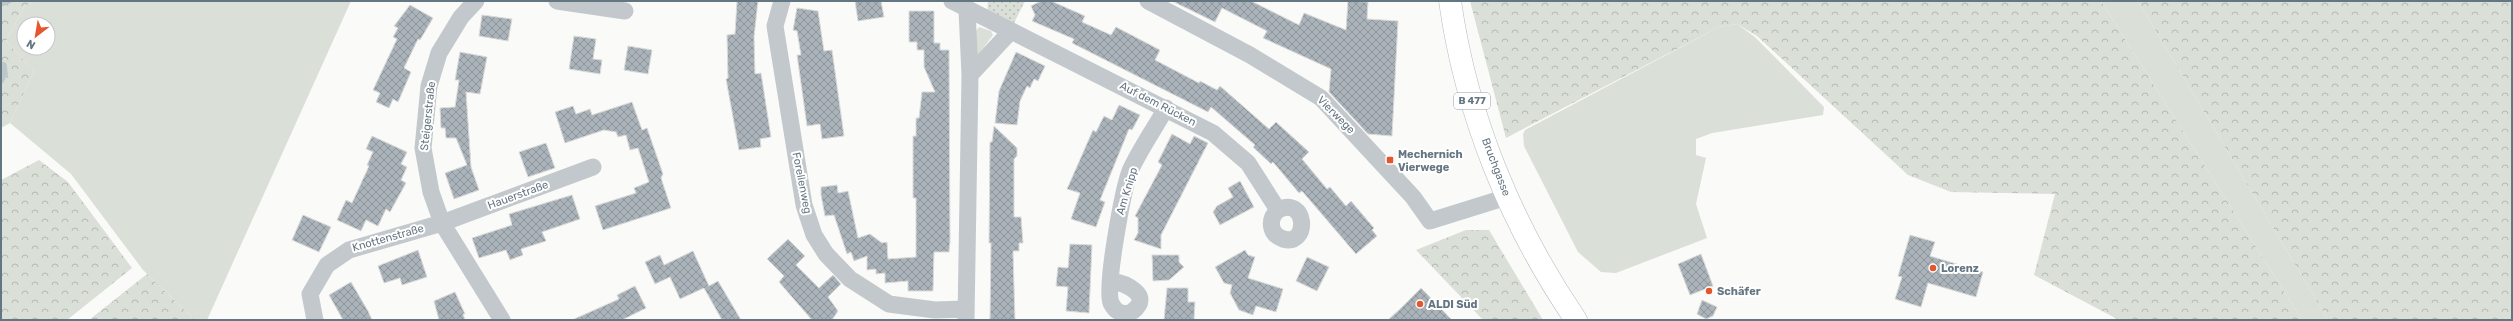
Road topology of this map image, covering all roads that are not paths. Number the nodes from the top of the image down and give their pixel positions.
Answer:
1 (476, 1) edge
2 (557, 1) edge
3 (782, 1) edge
4 (952, 1) edge
5 (1148, 1) edge
6 (1450, 1) edge
7 (624, 11) dead end
8 (974, 13) junction
9 (1011, 31) junction
10 (970, 75) junction
11 (1166, 108) junction
12 (593, 167) dead end
13 (1507, 197) junction
14 (1278, 210) dead end
15 (442, 223) junction
16 (1111, 281) dead end
17 (966, 315) edge
18 (315, 320) edge
19 (502, 320) edge
20 (1576, 320) edge

1 - 15 street, Steigerstraße
2 - 7 street
3 - 17 street, Forellenweg
4 - 8 street
5 - 13 street, Vierwege
6 - 13 main road, Bruchgasse / B 477
8 - 9 street, Auf dem Rücken
8 - 10 street
9 - 10 street
9 - 11 street, Auf dem Rücken
10 - 17 street
11 - 14 street, Auf dem Rücken
11 - 16 street, Am Knipp
12 - 15 street, Hauerstraße
13 - 20 main road, Bruchgasse / B 477
15 - 18 street, Knottenstraße
15 - 19 street, Steigerstraße

